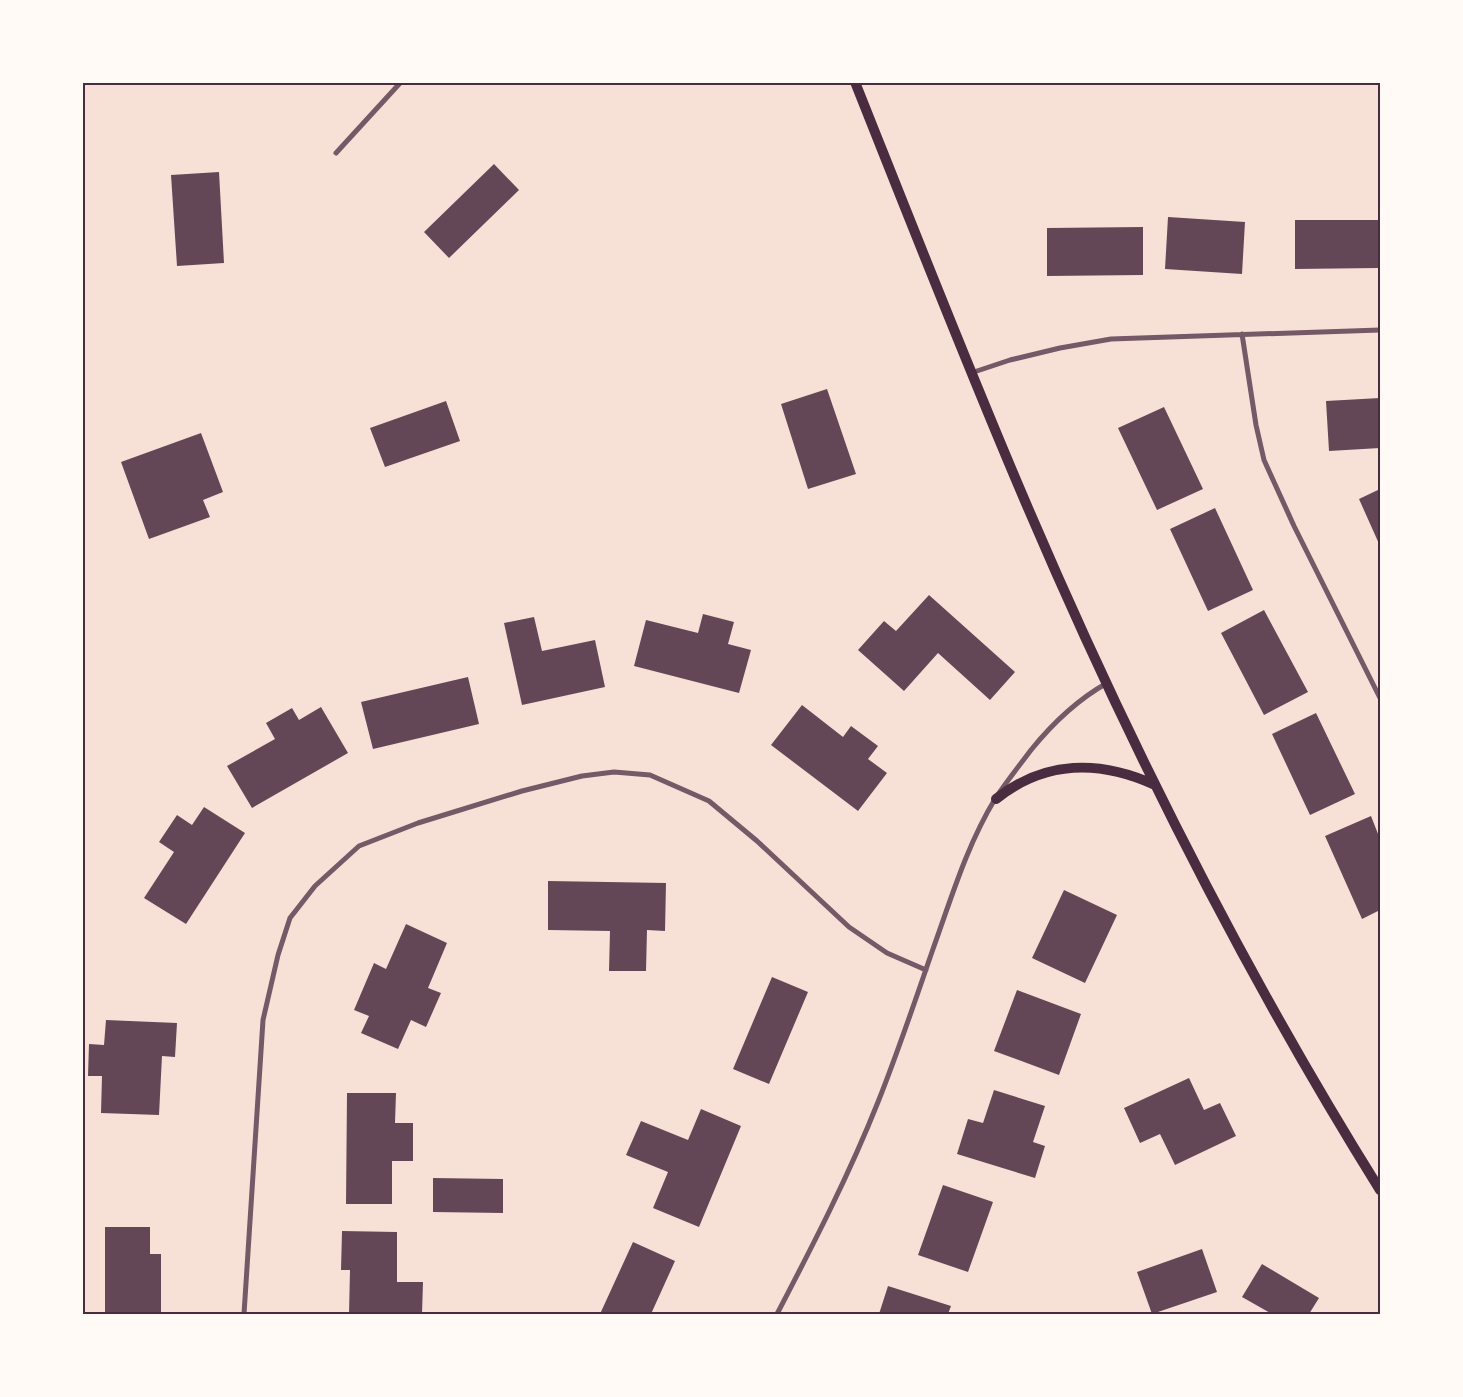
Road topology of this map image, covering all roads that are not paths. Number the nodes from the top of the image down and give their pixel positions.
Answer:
1 (401, 82) edge
2 (855, 82) edge
3 (336, 153) dead end
4 (1380, 330) edge
5 (1242, 334) junction
6 (971, 373) junction
7 (1107, 683) junction
8 (1380, 698) edge
9 (1155, 784) junction
10 (996, 799) junction
11 (926, 970) junction
12 (1380, 1190) edge
13 (244, 1314) edge
14 (777, 1314) edge

1 - 3 street
2 - 6 main road
4 - 5 street
5 - 6 street
5 - 8 street
6 - 7 main road
7 - 9 main road
7 - 10 street
9 - 10 main road
9 - 12 main road
10 - 11 street
11 - 13 street
11 - 14 street

